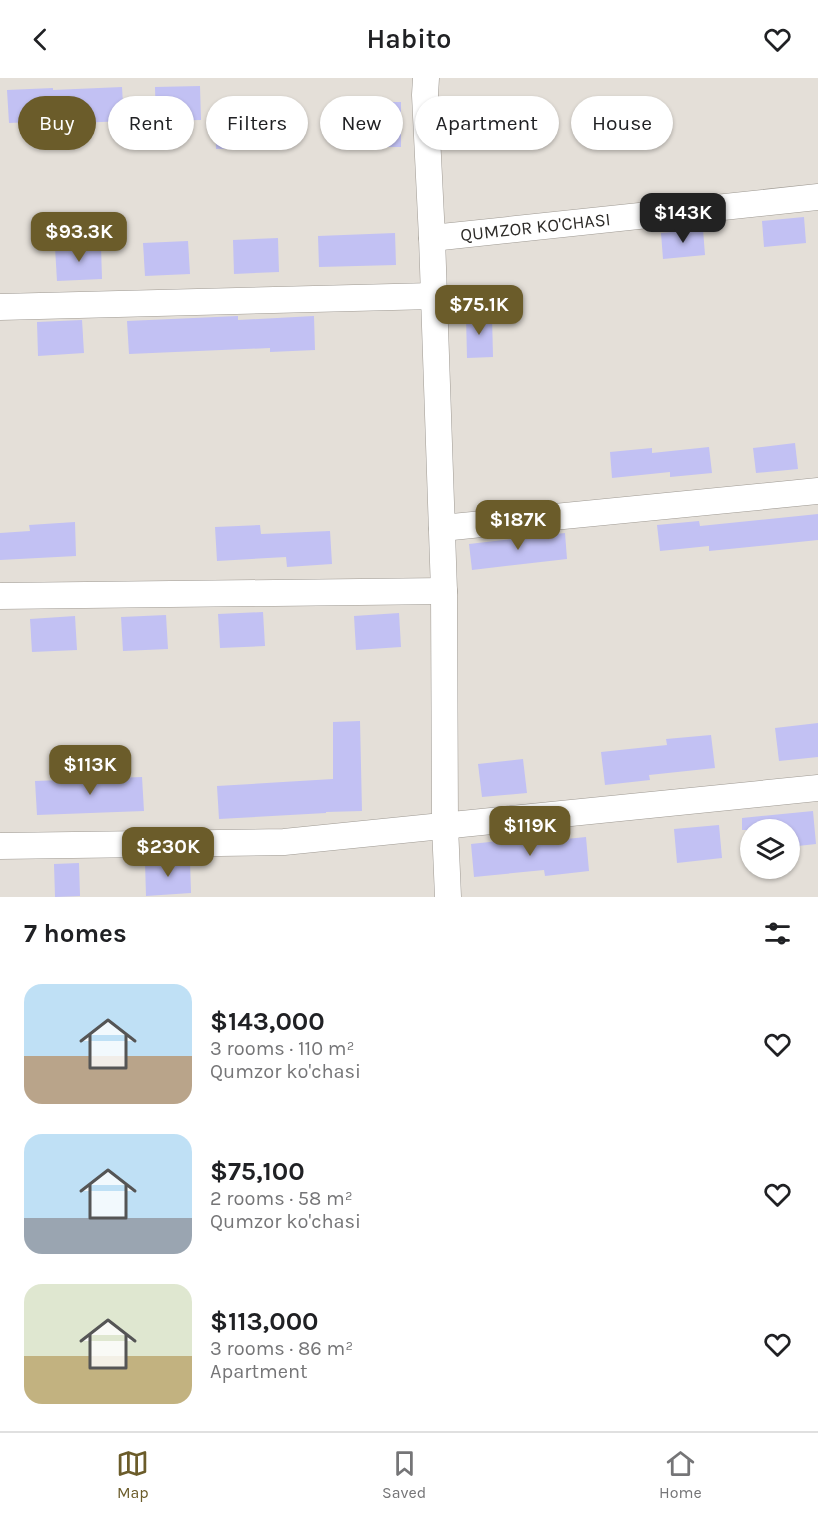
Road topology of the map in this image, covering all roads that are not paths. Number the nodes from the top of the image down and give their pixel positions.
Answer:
1 (426, 78) edge
2 (818, 197) edge
3 (432, 238) junction
4 (433, 296) junction
5 (0, 307) edge
6 (818, 492) edge
7 (442, 528) junction
8 (444, 591) junction
9 (0, 596) edge
10 (818, 788) edge
11 (445, 826) junction
12 (0, 846) edge
13 (448, 897) edge

1 - 3 street
2 - 3 street, QUMZOR KO'CHASI
3 - 4 street
4 - 5 street
4 - 7 street
6 - 7 street
7 - 8 street
8 - 9 street
8 - 11 street
10 - 11 street
11 - 12 street
11 - 13 street

